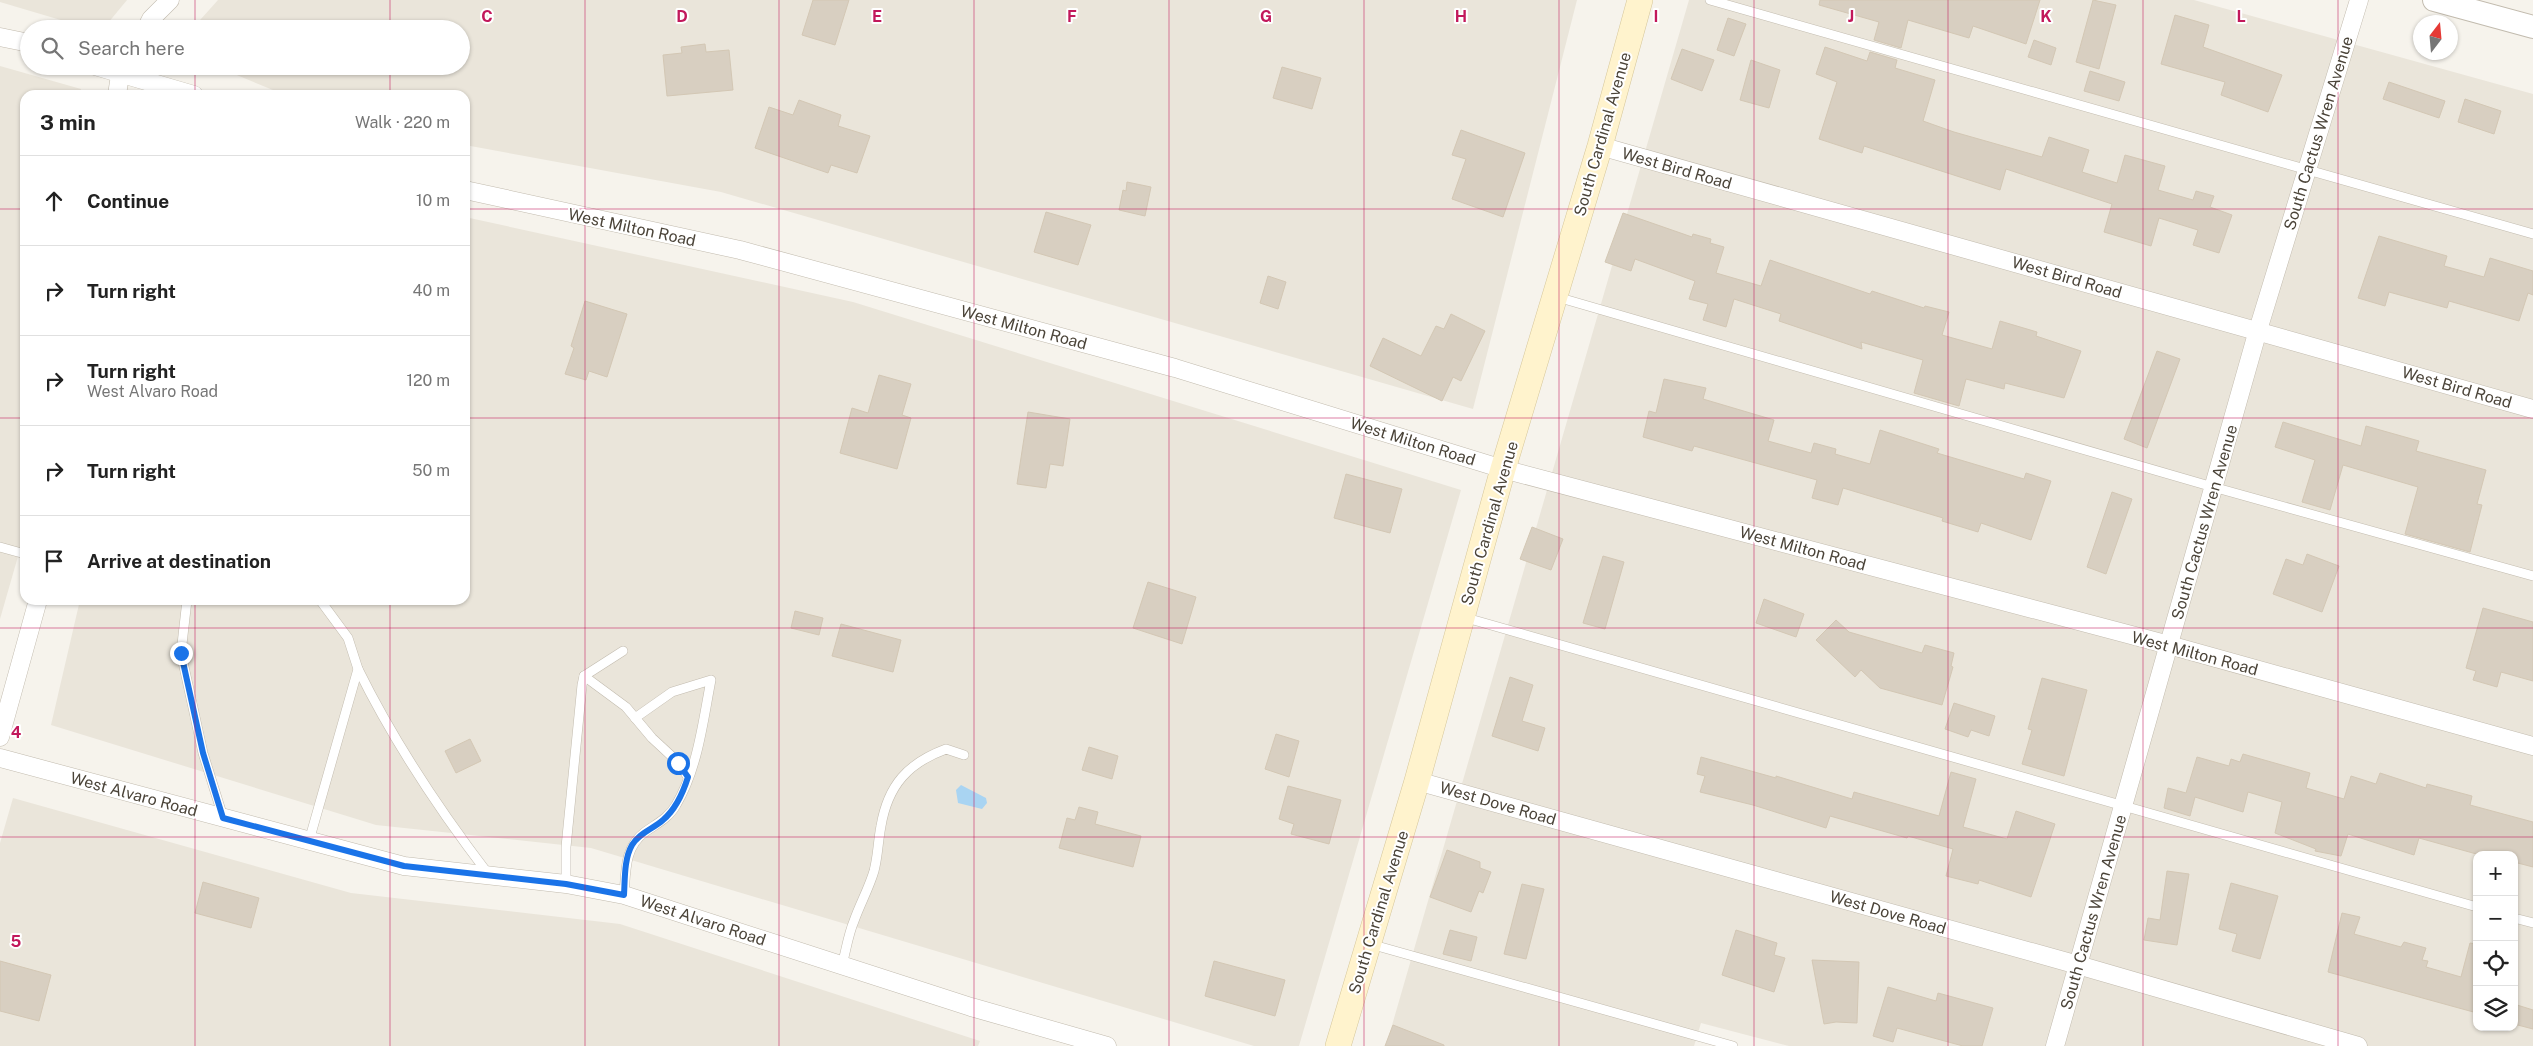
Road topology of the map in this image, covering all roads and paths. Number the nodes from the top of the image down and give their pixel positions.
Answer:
1 (170, 0) edge
2 (1640, 0) edge
3 (1710, 0) edge
4 (2359, 0) edge
5 (2434, 0) edge
6 (2487, 7) edge
7 (150, 20) edge
8 (2533, 27) edge
9 (0, 37) edge
10 (20, 41) edge
11 (122, 75) edge
12 (135, 75) edge
13 (118, 90) edge
14 (179, 90) edge
15 (1600, 146) junction
16 (2307, 169) junction
17 (470, 191) edge
18 (2533, 234) edge
19 (1554, 296) junction
20 (2258, 330) junction
21 (2533, 409) edge
22 (1503, 469) junction
23 (2213, 488) junction
24 (0, 547) edge
25 (20, 553) edge
26 (2533, 576) edge
27 (37, 605) edge
28 (186, 605) edge
29 (324, 605) edge
30 (1462, 617) junction
31 (2169, 645) junction
32 (623, 650) dead end
33 (358, 669) junction
34 (584, 676) junction
35 (635, 718) junction
36 (0, 737) edge
37 (2533, 746) edge
38 (964, 755) dead end
39 (0, 758) edge
40 (688, 777) junction
41 (1417, 780) junction
42 (2123, 806) junction
43 (223, 818) junction
44 (309, 841) junction
45 (489, 876) junction
46 (566, 884) junction
47 (624, 895) junction
48 (2473, 906) edge
49 (2518, 919) edge
50 (2533, 923) edge
51 (1368, 944) junction
52 (842, 965) junction
53 (2078, 965) junction
54 (1107, 1046) edge
55 (1338, 1046) edge
56 (1733, 1046) edge
57 (2055, 1046) edge
58 (2358, 1046) edge

1 - 7 street
2 - 15 main road, South Cardinal Avenue
3 - 16 lane
4 - 16 street, South Cactus Wren Avenue
5 - 6 street
6 - 8 street
9 - 10 street
11 - 13 street
12 - 14 street
15 - 19 main road, South Cardinal Avenue
15 - 20 street, West Bird Road
16 - 18 lane
16 - 20 street, South Cactus Wren Avenue
17 - 22 street, West Milton Road
19 - 22 main road, South Cardinal Avenue
19 - 23 lane
20 - 21 street, West Bird Road
20 - 23 street, South Cactus Wren Avenue
22 - 30 main road, South Cardinal Avenue
22 - 31 street, West Milton Road
23 - 26 lane
23 - 31 street, South Cactus Wren Avenue
24 - 25 lane
27 - 36 street
28 - 43 lane
29 - 33 lane
30 - 41 main road, South Cardinal Avenue
30 - 42 lane
31 - 37 street, West Milton Road
31 - 42 street, South Cactus Wren Avenue
32 - 34 lane
33 - 44 lane
33 - 45 lane
34 - 35 lane
34 - 46 lane
35 - 40 lane
35 - 40 lane
38 - 52 lane
39 - 43 street, West Alvaro Road
40 - 47 lane
41 - 51 main road, South Cardinal Avenue
41 - 53 street, West Dove Road
42 - 48 lane
42 - 53 street, South Cactus Wren Avenue
43 - 44 street, West Alvaro Road
44 - 45 street, West Alvaro Road
45 - 46 street, West Alvaro Road
46 - 47 street, West Alvaro Road
47 - 52 street, West Alvaro Road
49 - 50 lane
51 - 55 main road, South Cardinal Avenue
51 - 56 lane
52 - 54 street, West Alvaro Road
53 - 57 street, South Cactus Wren Avenue
53 - 58 street, West Dove Road

